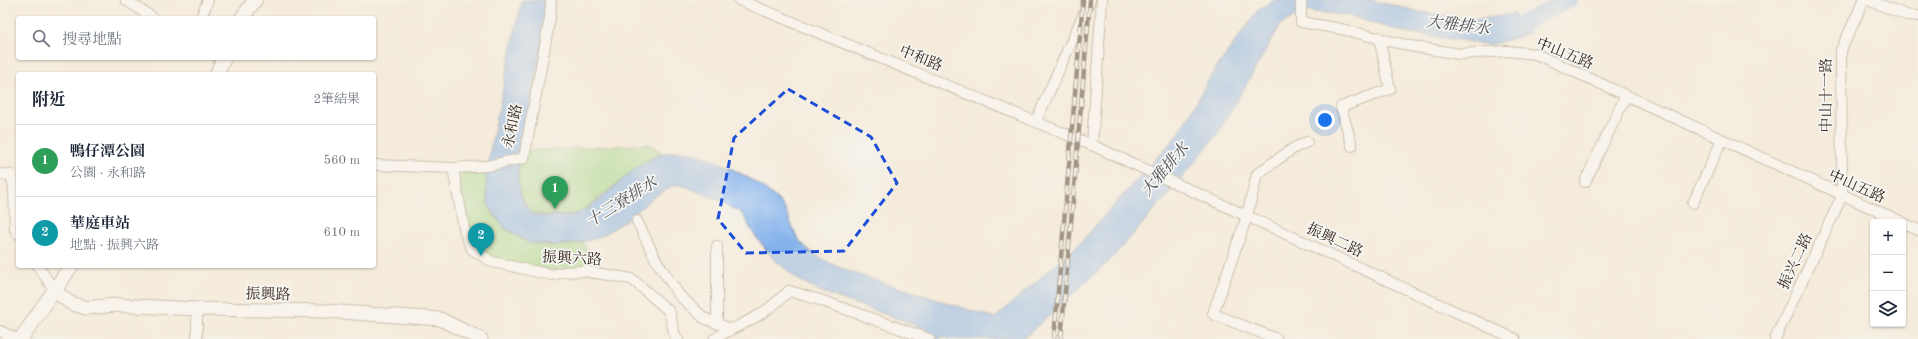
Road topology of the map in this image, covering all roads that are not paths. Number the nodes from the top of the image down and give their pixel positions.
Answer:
1 (126, 0) edge
2 (208, 0) edge
3 (255, 0) edge
4 (551, 0) edge
5 (739, 0) edge
6 (1090, 0) edge
7 (1102, 0) edge
8 (1301, 0) edge
9 (1864, 0) edge
10 (1868, 0) edge
11 (150, 16) edge
12 (201, 16) edge
13 (243, 16) edge
14 (1918, 16) edge
15 (1379, 37) junction
16 (1626, 95) junction
17 (1036, 122) junction
18 (1722, 140) junction
19 (1307, 142) dead end
20 (1092, 145) junction
21 (1352, 146) dead end
22 (376, 165) edge
23 (453, 168) junction
24 (1143, 168) joint
25 (0, 174) edge
26 (1585, 182) dead end
27 (1842, 196) junction
28 (1693, 203) dead end
29 (1247, 216) junction
30 (1895, 219) edge
31 (637, 221) dead end
32 (1906, 224) edge
33 (16, 229) edge
34 (1918, 230) edge
35 (717, 246) dead end
36 (39, 268) edge
37 (70, 268) edge
38 (54, 290) junction
39 (197, 309) junction
40 (717, 322) junction
41 (730, 329) junction
42 (0, 331) edge
43 (17, 339) edge
44 (21, 339) edge
45 (197, 339) edge
46 (481, 339) edge
47 (678, 339) edge
48 (714, 339) edge
49 (929, 339) edge
50 (1277, 339) edge
51 (1515, 339) edge
52 (1775, 339) edge

1 - 11 street
2 - 12 street
3 - 13 main road
4 - 23 street, 永和路
5 - 17 street, 中和路
6 - 17 street
7 - 20 street
8 - 15 street, 中山五路
9 - 27 street, 中山十一路
10 - 14 street
15 - 16 street, 中山五路
15 - 21 street
16 - 18 street, 中山五路
16 - 26 street
17 - 20 street, 中和路
18 - 27 street, 中山五路
18 - 28 street
19 - 29 street
20 - 24 street, 中和路
22 - 23 street, 永和路
23 - 47 street, 振興六路
24 - 29 street, 振興二路
25 - 33 street
27 - 30 street, 中山五路
27 - 52 street, 振兴二路
29 - 50 street
29 - 51 street, 振興二路
31 - 40 street
32 - 34 street, 中山五路
35 - 40 street
36 - 38 street
37 - 38 main road
38 - 39 street, 振興路
38 - 44 main road
39 - 45 street
39 - 46 street, 振興路
40 - 41 street
41 - 48 street
41 - 49 street
42 - 43 street

